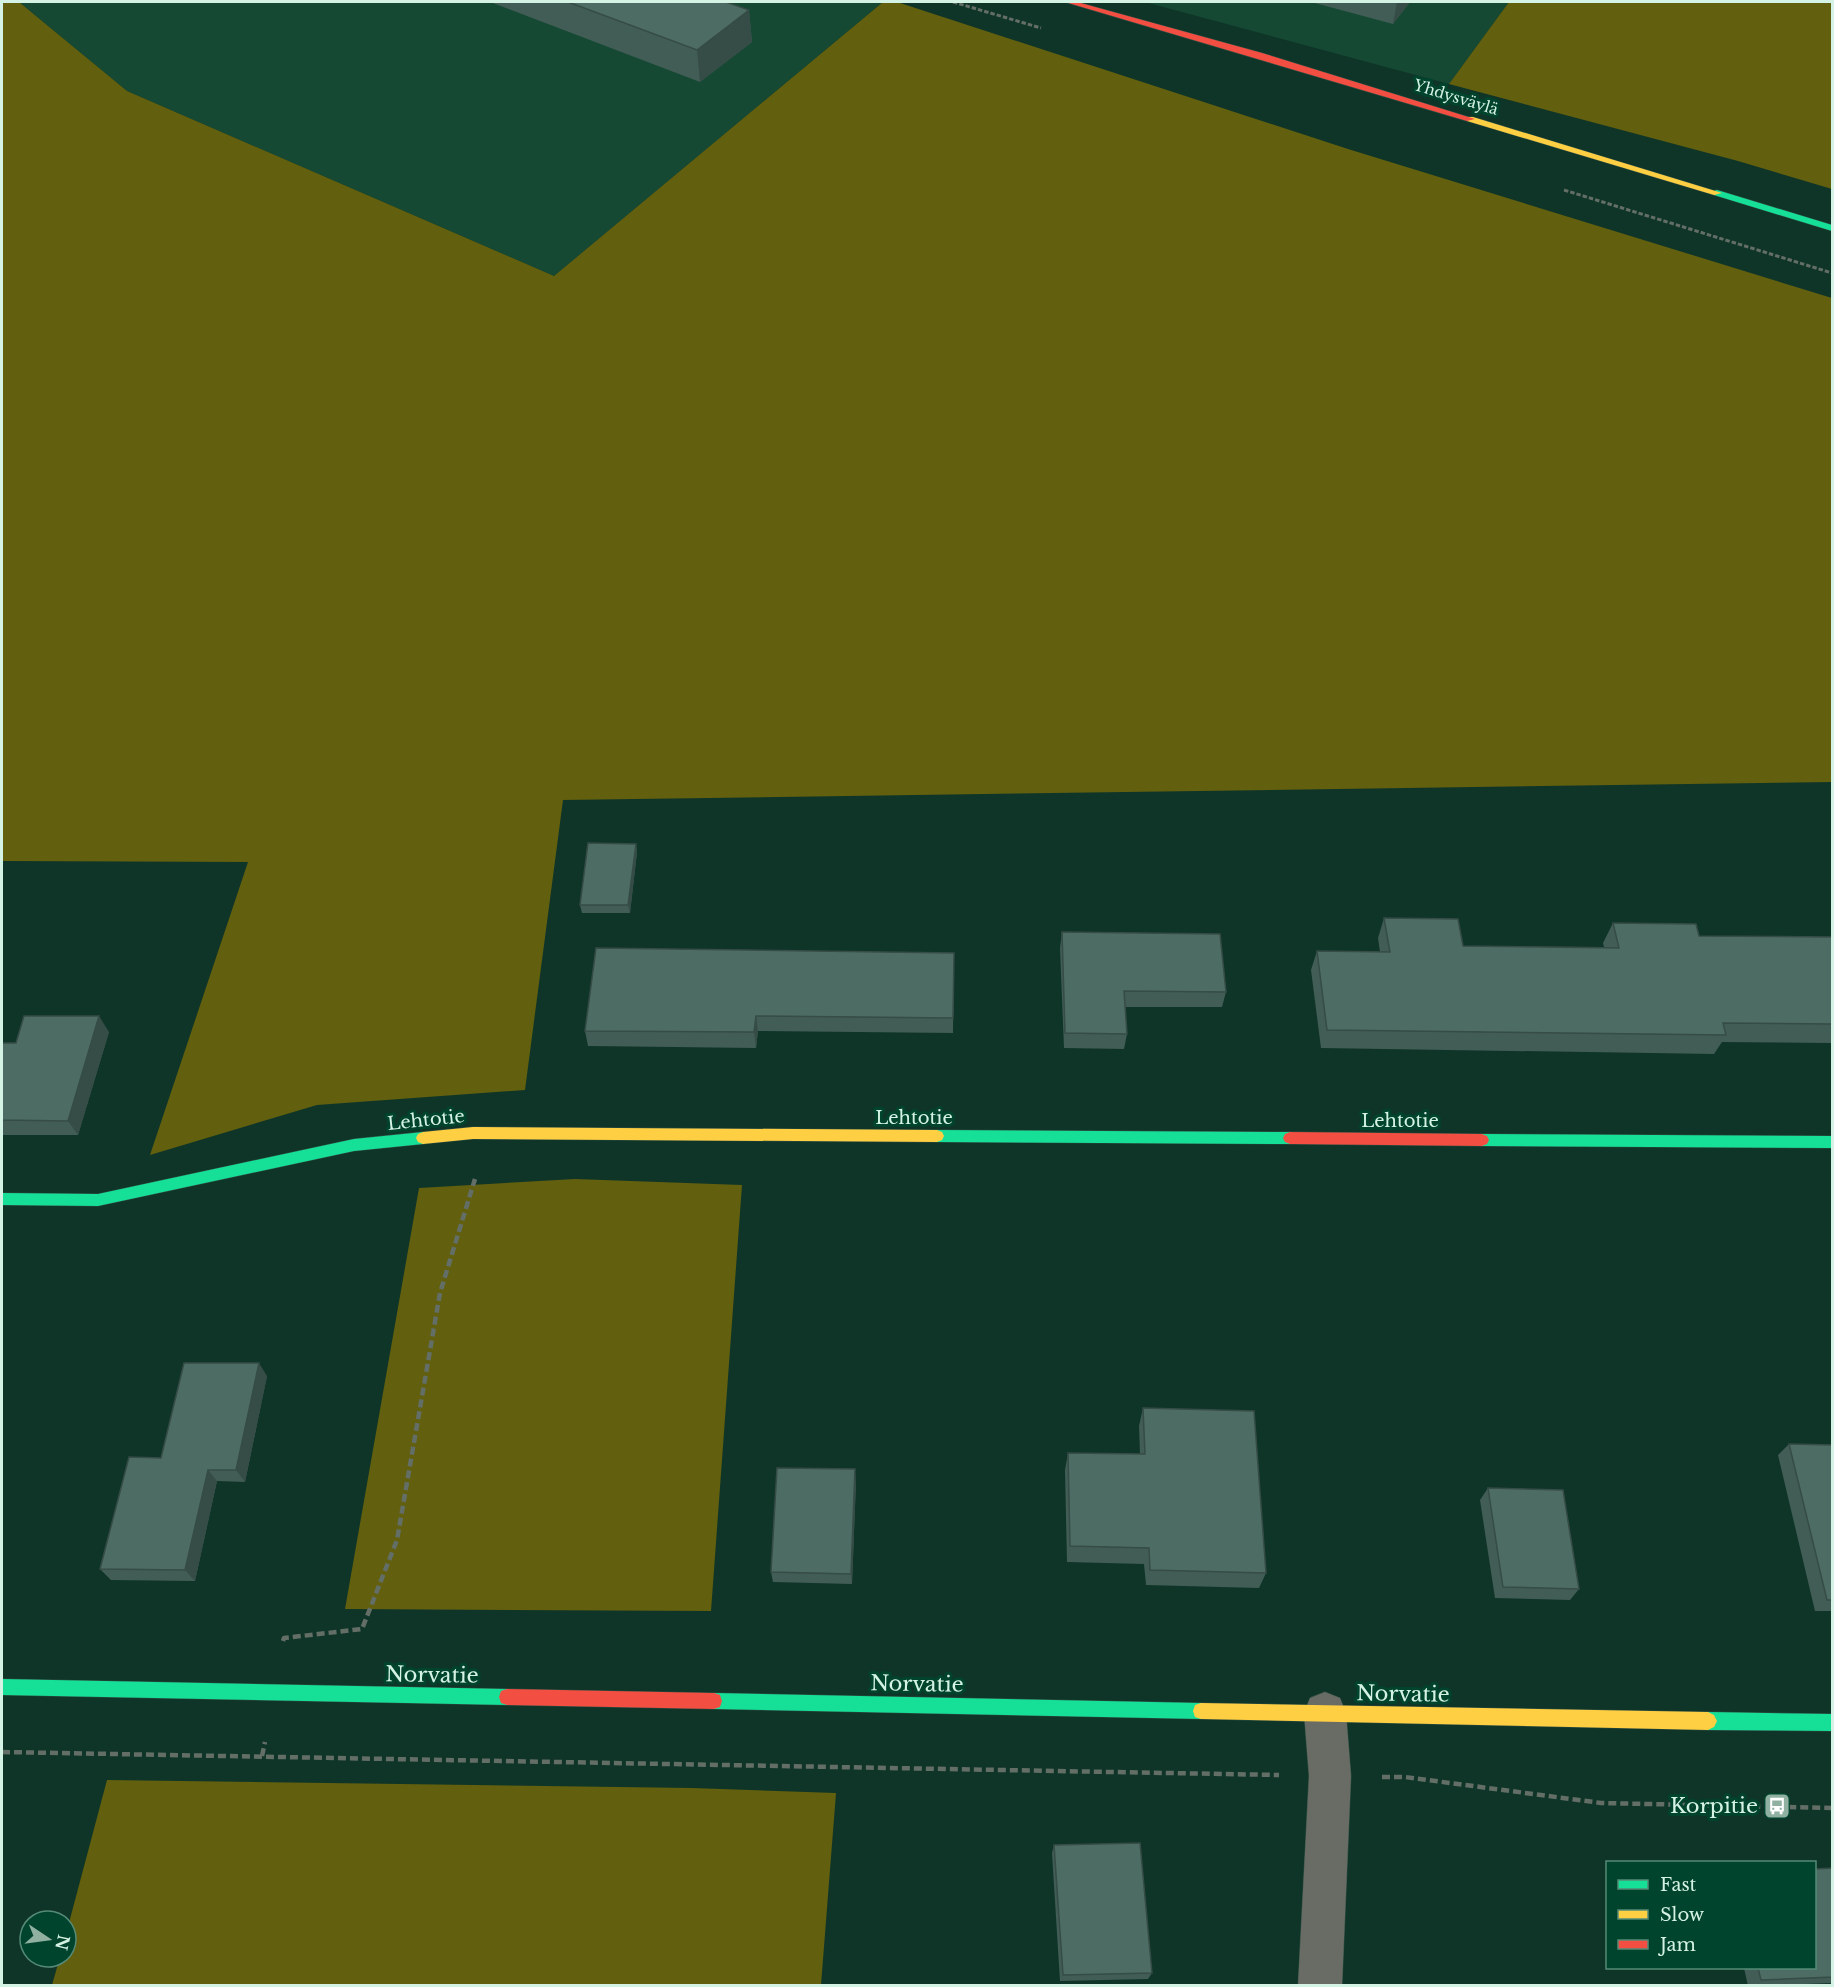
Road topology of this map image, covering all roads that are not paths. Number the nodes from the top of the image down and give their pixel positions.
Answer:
1 (1069, 2) edge
2 (1833, 228) edge
3 (1833, 1143) edge
4 (2, 1199) edge
5 (2, 1687) edge
6 (1325, 1713) junction
7 (1833, 1724) edge
8 (1320, 1986) edge

1 - 2 street, Yhdysväylä
3 - 4 street, Lehtotie
5 - 6 street, Norvatie
6 - 7 street, Norvatie
6 - 8 street

